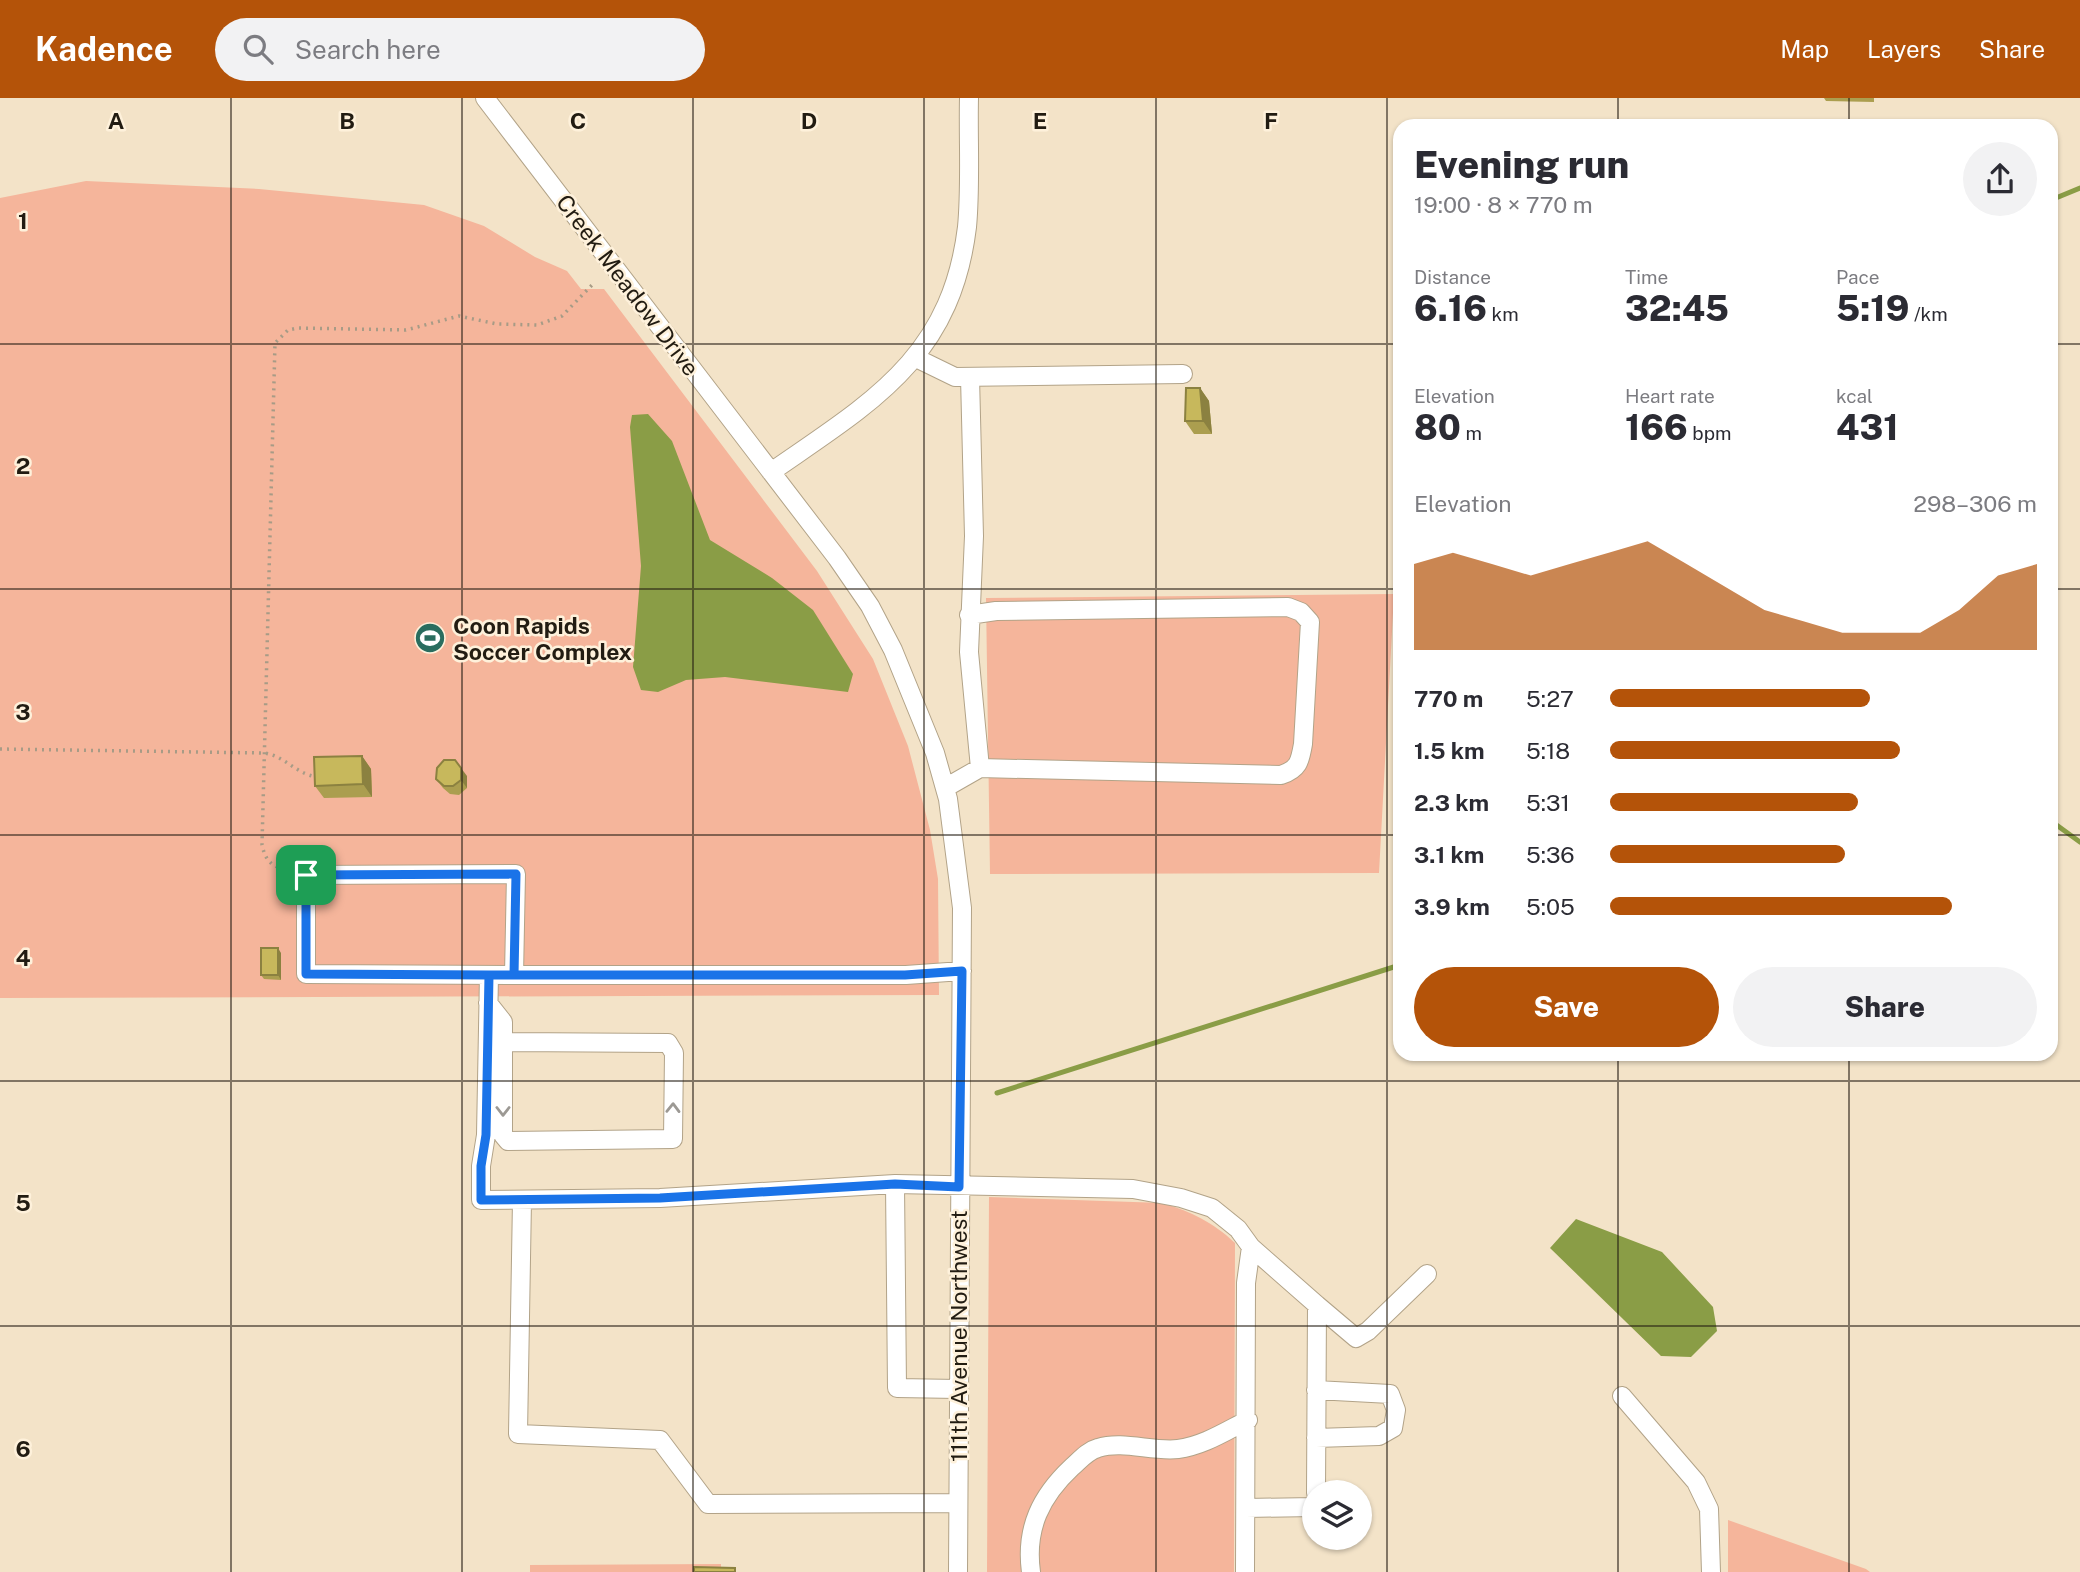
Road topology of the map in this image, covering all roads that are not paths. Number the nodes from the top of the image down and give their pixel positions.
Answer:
1 (485, 98) edge
2 (969, 98) edge
3 (916, 358) junction
4 (1183, 374) dead end
5 (970, 377) junction
6 (771, 472) junction
7 (969, 615) junction
8 (980, 768) junction
9 (945, 788) junction
10 (962, 971) junction
11 (489, 975) junction
12 (514, 975) junction
13 (488, 1003) junction
14 (503, 1042) junction
15 (895, 1184) junction
16 (959, 1187) junction
17 (522, 1200) junction
18 (1251, 1247) junction
19 (1427, 1274) dead end
20 (1317, 1306) junction
21 (958, 1389) junction
22 (1316, 1390) junction
23 (1622, 1396) dead end
24 (1248, 1420) junction
25 (1316, 1438) junction
26 (1316, 1480) edge
27 (958, 1503) junction
28 (1302, 1507) edge
29 (1247, 1508) junction
30 (958, 1572) edge
31 (1031, 1572) edge
32 (1245, 1572) edge
33 (1711, 1572) edge

1 - 6 street, Creek Meadow Drive
2 - 3 street
3 - 5 street
3 - 6 street
4 - 5 street
5 - 7 street
6 - 9 street, 111th Avenue Northwest
7 - 8 street
7 - 8 street
8 - 9 street
9 - 10 street, 111th Avenue Northwest
10 - 12 street
10 - 16 street, 111th Avenue Northwest
11 - 12 street
11 - 12 street
11 - 13 street
13 - 14 street
13 - 17 street
14 -> 14 street
15 - 16 street
15 - 17 street
15 - 21 street
16 - 18 street
16 - 21 street, 111th Avenue Northwest
17 - 27 street
18 - 20 street
18 - 24 street
19 - 20 street
20 - 22 street
21 - 27 street, 111th Avenue Northwest
22 - 25 street
22 - 25 street
23 - 33 street
24 - 29 street
24 - 31 street
25 - 26 street
27 - 30 street, 111th Avenue Northwest
28 - 29 street
29 - 32 street

